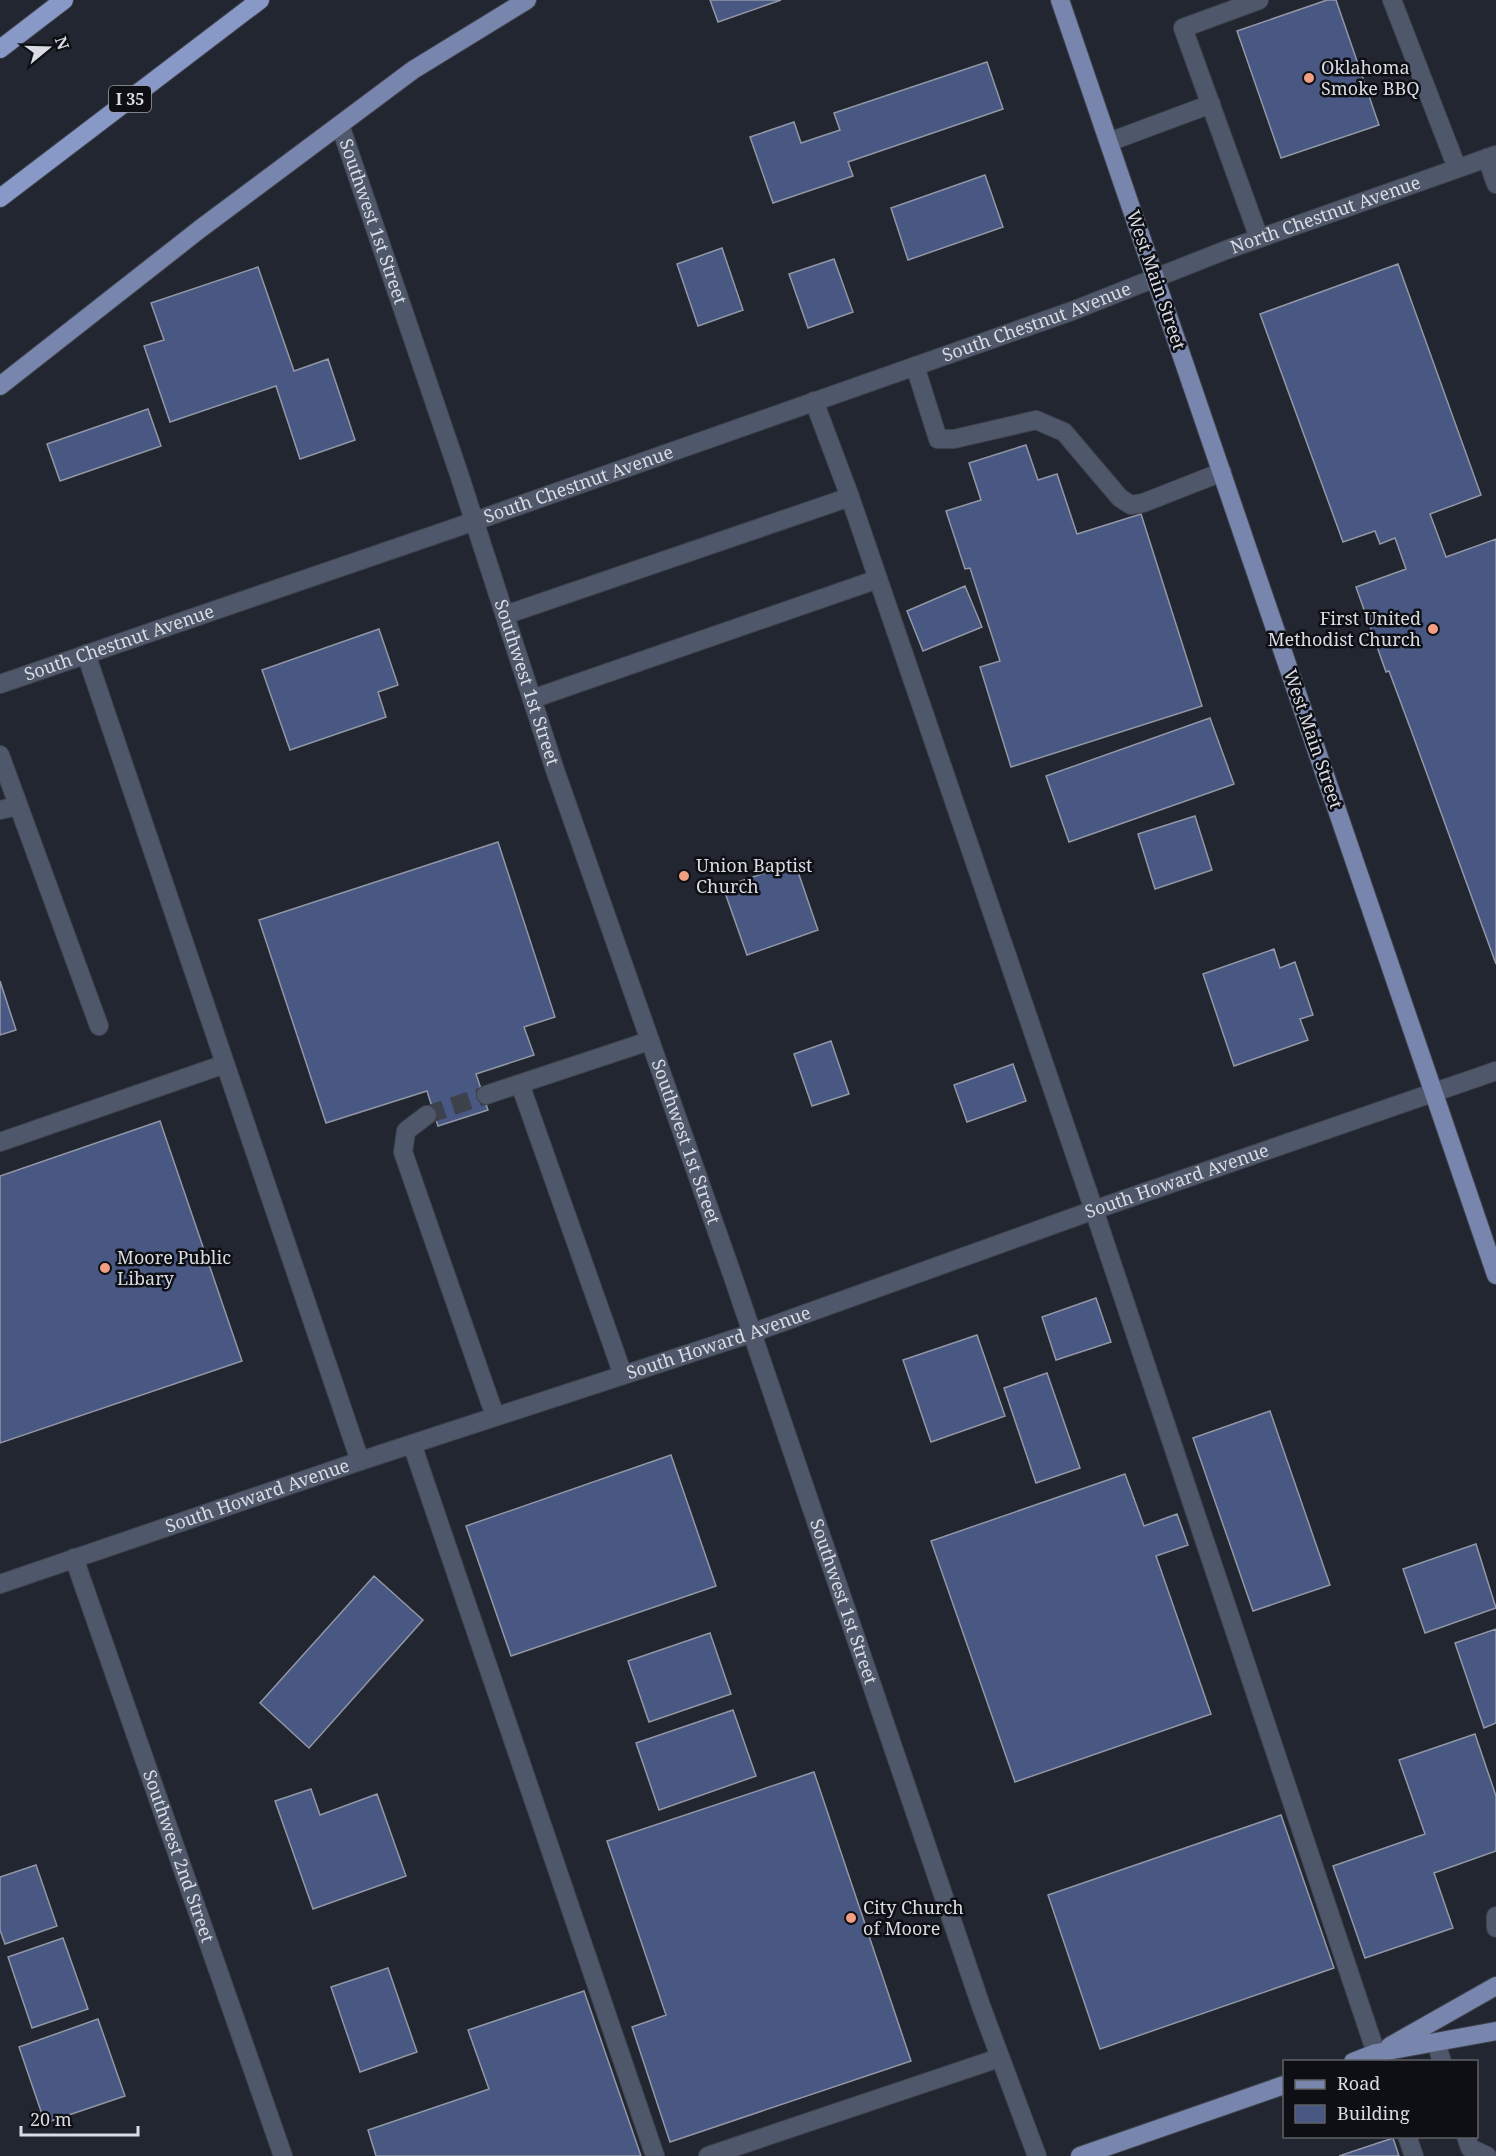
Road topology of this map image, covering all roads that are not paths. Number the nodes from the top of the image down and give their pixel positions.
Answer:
1 (64, 0) edge
2 (260, 0) edge
3 (527, 0) edge
4 (1060, 0) edge
5 (1259, 0) edge
6 (1392, 0) edge
7 (0, 49) edge
8 (1211, 105) junction
9 (340, 125) junction
10 (1109, 142) junction
11 (1491, 157) edge
12 (1457, 168) junction
13 (1496, 184) edge
14 (0, 198) edge
15 (1259, 238) junction
16 (1155, 277) junction
17 (915, 366) junction
18 (0, 386) edge
19 (814, 401) junction
20 (1222, 472) junction
21 (850, 497) junction
22 (475, 521) junction
23 (878, 579) junction
24 (505, 615) junction
25 (86, 654) junction
26 (0, 684) edge
27 (532, 699) junction
28 (0, 755) edge
29 (18, 806) junction
30 (0, 810) edge
31 (99, 1026) dead end
32 (649, 1041) junction
33 (225, 1064) junction
34 (1496, 1071) edge
35 (520, 1084) junction
36 (1434, 1092) junction
37 (486, 1095) tunnel mouth
38 (427, 1115) tunnel mouth
39 (0, 1142) edge
40 (1094, 1210) junction
41 (1496, 1275) edge
42 (752, 1333) junction
43 (623, 1375) junction
44 (495, 1416) junction
45 (412, 1444) junction
46 (360, 1461) junction
47 (74, 1558) junction
48 (0, 1584) edge
49 (1496, 1916) edge
50 (1496, 1928) edge
51 (1496, 1986) edge
52 (1496, 2031) edge
53 (1436, 2042) junction
54 (1378, 2057) edge
55 (999, 2058) junction
56 (1359, 2060) edge
57 (1442, 2060) edge
58 (1283, 2085) edge
59 (1408, 2138) edge
60 (1467, 2138) edge
61 (1496, 2154) edge
62 (283, 2156) edge
63 (654, 2156) edge
64 (708, 2156) edge
65 (1037, 2156) edge
66 (1080, 2156) edge
67 (1414, 2156) edge
68 (1489, 2156) edge

1 - 7 highway
2 - 14 highway, I 35
3 - 9 main road
4 - 10 main road, West Main Street
5 - 8 street
6 - 12 street
8 - 10 street
8 - 15 street
9 - 18 main road
9 - 22 street, Southwest 1st Street
10 - 16 main road, West Main Street
11 - 12 street, North Chestnut Avenue
11 - 13 street
12 - 15 street, North Chestnut Avenue
15 - 16 street, North Chestnut Avenue
16 - 17 street, South Chestnut Avenue
16 - 20 main road, West Main Street
17 - 19 street, South Chestnut Avenue
17 - 20 street
19 - 21 street
19 - 22 street, South Chestnut Avenue
20 - 36 main road, West Main Street
21 - 23 street
21 - 24 street
22 - 24 street, Southwest 1st Street
22 - 25 street, South Chestnut Avenue
23 - 27 street
23 - 40 street
24 - 27 street, Southwest 1st Street
25 - 26 street, South Chestnut Avenue
25 - 33 street
27 - 32 street, Southwest 1st Street
28 - 29 street
29 - 30 street
29 - 31 street
32 - 35 street
32 - 42 street, Southwest 1st Street
33 - 39 street
33 - 46 street
34 - 36 street, South Howard Avenue
35 - 37 street
35 - 43 street
36 - 40 street, South Howard Avenue
36 - 41 main road, West Main Street
38 - 44 street
40 - 42 street, South Howard Avenue
40 - 54 street
42 - 43 street, South Howard Avenue
42 - 55 street, Southwest 1st Street
43 - 44 street, South Howard Avenue
44 - 45 street, South Howard Avenue
45 - 46 street, South Howard Avenue
45 - 63 street
46 - 47 street, South Howard Avenue
47 - 48 street, South Howard Avenue
47 - 62 street, Southwest 2nd Street
49 - 50 street
51 - 54 main road
52 - 53 main road
53 - 54 main road
53 - 57 street
54 - 56 main road
55 - 64 street
55 - 65 street, Southwest 1st Street
58 - 66 main road
59 - 67 street
60 - 68 street
61 - 68 street

